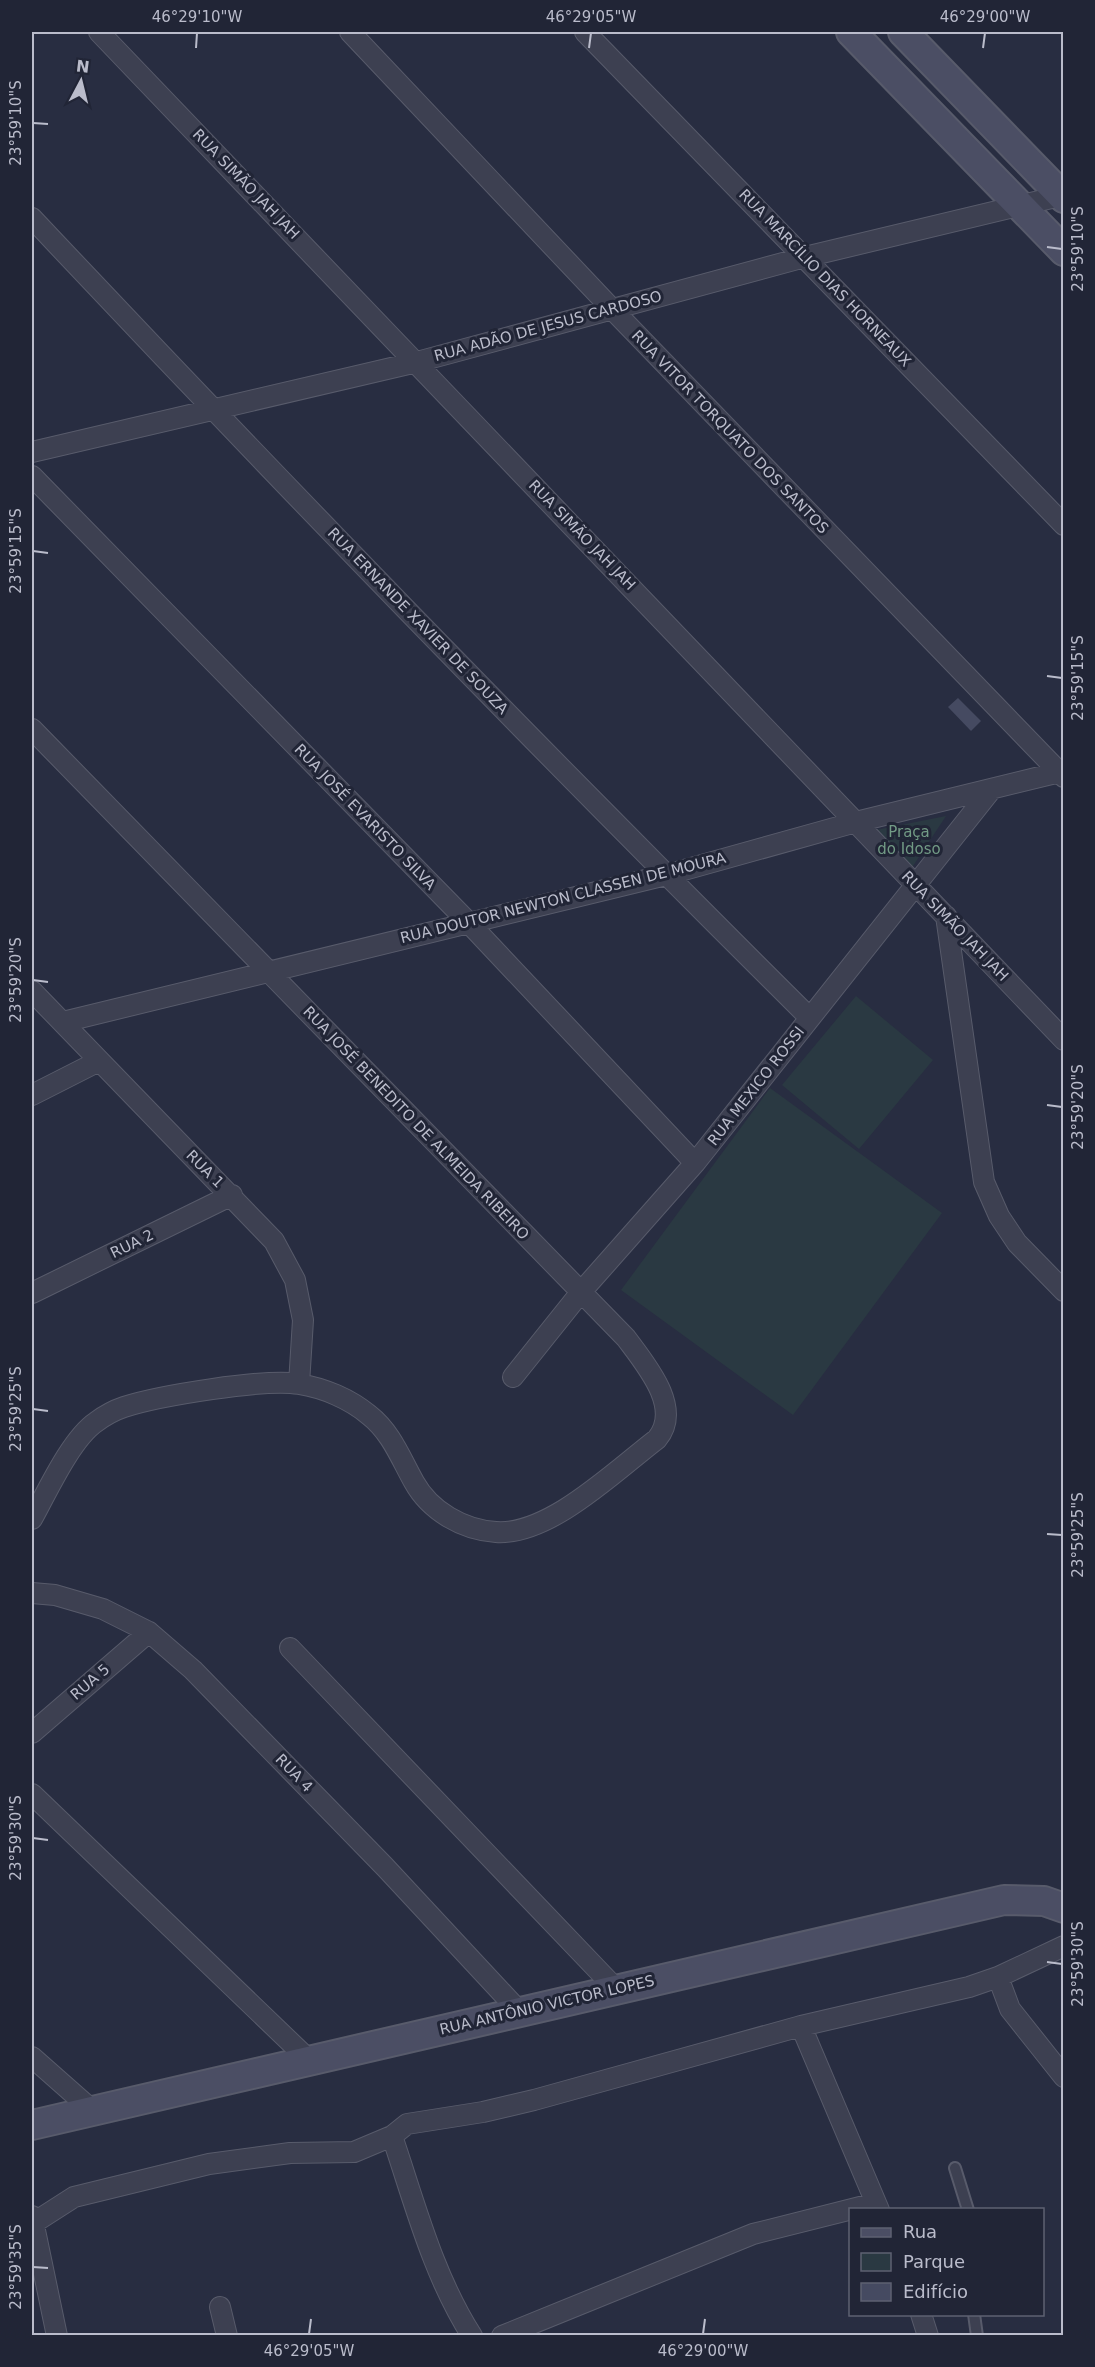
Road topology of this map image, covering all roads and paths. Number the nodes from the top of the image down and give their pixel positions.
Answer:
1 (99, 32) edge
2 (350, 32) edge
3 (585, 32) edge
4 (851, 32) edge
5 (903, 32) edge
6 (1063, 196) edge
7 (1019, 204) junction
8 (32, 218) edge
9 (1064, 251) edge
10 (805, 257) junction
11 (612, 309) junction
12 (417, 362) junction
13 (211, 409) junction
14 (32, 452) edge
15 (32, 476) edge
16 (1064, 525) edge
17 (32, 729) edge
18 (1062, 774) edge
19 (991, 790) junction
20 (856, 822) junction
21 (666, 875) junction
22 (917, 886) junction
23 (946, 916) junction
24 (468, 922) junction
25 (267, 970) junction
26 (32, 991) edge
27 (810, 1018) junction
28 (63, 1022) junction
29 (1064, 1040) edge
30 (99, 1060) junction
31 (32, 1095) edge
32 (695, 1163) junction
33 (232, 1196) junction
34 (1064, 1291) edge
35 (581, 1292) junction
36 (32, 1293) edge
37 (513, 1377) dead end
38 (299, 1384) junction
39 (32, 1519) edge
40 (32, 1593) edge
41 (149, 1632) junction
42 (290, 1648) dead end
43 (32, 1733) edge
44 (32, 1794) edge
45 (1064, 1908) edge
46 (1064, 1946) edge
47 (998, 1977) junction
48 (617, 1990) junction
49 (519, 2011) junction
50 (801, 2026) junction
51 (32, 2057) edge
52 (309, 2060) junction
53 (1064, 2077) edge
54 (92, 2110) junction
55 (32, 2125) edge
56 (392, 2136) junction
57 (955, 2168) dead end
58 (877, 2206) edge
59 (967, 2208) edge
60 (849, 2212) edge
61 (33, 2219) edge
62 (220, 2307) dead end
63 (922, 2316) edge
64 (974, 2316) edge
65 (57, 2336) edge
66 (227, 2336) edge
67 (472, 2336) edge
68 (502, 2336) edge
69 (927, 2336) edge
70 (977, 2336) edge

1 - 12 street, RUA SIMÃO JAH JAH
2 - 11 street, RUA VITOR TORQUATO DOS SANTOS
3 - 10 street, RUA MARCÍLIO DIAS HORNEAUX
4 - 7 main road
5 - 6 main road
6 - 7 street, RUA ADÃO DE JESUS CARDOSO
7 - 9 main road
7 - 10 street, RUA ADÃO DE JESUS CARDOSO
8 - 13 street, RUA ERNANDE XAVIER DE SOUZA
10 - 11 street, RUA ADÃO DE JESUS CARDOSO
10 - 16 street, RUA MARCÍLIO DIAS HORNEAUX
11 - 12 street, RUA ADÃO DE JESUS CARDOSO
11 - 18 street, RUA VITOR TORQUATO DOS SANTOS
12 - 13 street, RUA ADÃO DE JESUS CARDOSO
12 - 20 street, RUA SIMÃO JAH JAH
13 - 14 street, RUA ADÃO DE JESUS CARDOSO
13 - 21 street, RUA ERNANDE XAVIER DE SOUZA
15 - 24 street, RUA JOSÉ EVARISTO SILVA
17 - 25 street, RUA JOSÉ BENEDITO DE ALMEIDA RIBEIRO
18 - 19 street, RUA DOUTOR NEWTON CLASSEN DE MOURA
19 - 20 street, RUA DOUTOR NEWTON CLASSEN DE MOURA
19 - 22 street, RUA MEXICO ROSSI
20 - 21 street, RUA DOUTOR NEWTON CLASSEN DE MOURA
20 - 22 street, RUA SIMÃO JAH JAH
21 - 24 street, RUA DOUTOR NEWTON CLASSEN DE MOURA
21 - 27 street, RUA ERNANDE XAVIER DE SOUZA
22 - 23 street, RUA SIMÃO JAH JAH
22 - 27 street, RUA MEXICO ROSSI
23 - 29 street, RUA SIMÃO JAH JAH
23 - 34 street
24 - 25 street, RUA DOUTOR NEWTON CLASSEN DE MOURA
24 - 32 street, RUA JOSÉ EVARISTO SILVA
25 - 28 street, RUA DOUTOR NEWTON CLASSEN DE MOURA
25 - 35 street, RUA JOSÉ BENEDITO DE ALMEIDA RIBEIRO
26 - 28 street, RUA 1
27 - 32 street, RUA MEXICO ROSSI
28 - 30 street, RUA 1
30 - 31 street
30 - 33 street, RUA 1
32 - 35 street, RUA MEXICO ROSSI
33 - 36 street, RUA 2
33 - 38 street, RUA 1
35 - 37 street, RUA MEXICO ROSSI
35 - 38 street, RUA JOSÉ BENEDITO DE ALMEIDA RIBEIRO
38 - 39 street, RUA JOSÉ BENEDITO DE ALMEIDA RIBEIRO
40 - 41 street, RUA 4
41 - 43 street, RUA 5
41 - 49 street, RUA 4
42 - 48 street
44 - 52 street
45 - 48 main road, RUA ANTÔNIO VICTOR LOPES
46 - 47 street
47 - 50 street
47 - 53 street
48 - 49 main road, RUA ANTÔNIO VICTOR LOPES
49 - 52 main road, RUA ANTÔNIO VICTOR LOPES
50 - 56 street
50 - 58 street
51 - 54 street
52 - 54 main road, RUA ANTÔNIO VICTOR LOPES
54 - 55 main road, RUA ANTÔNIO VICTOR LOPES
56 - 61 street
56 - 67 street
57 - 59 lane
60 - 68 street
61 - 65 street
62 - 66 street
63 - 69 street
64 - 70 lane

